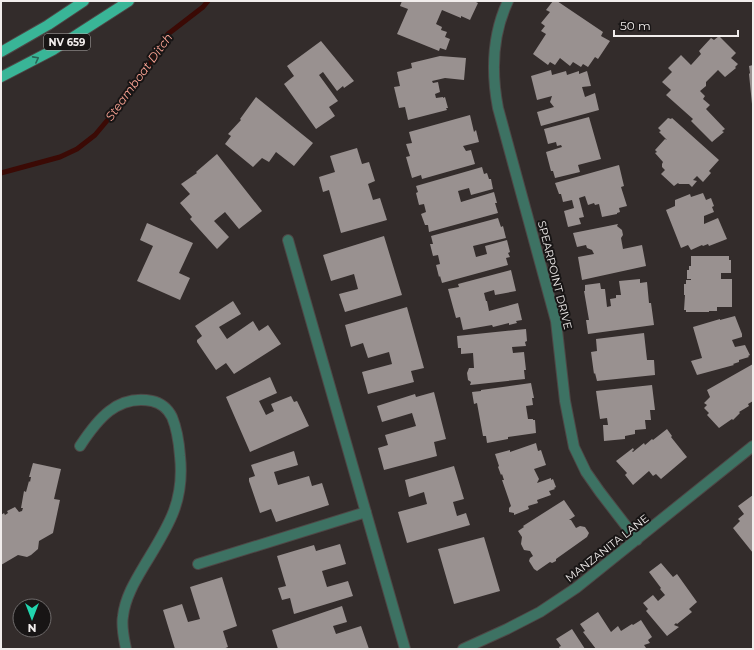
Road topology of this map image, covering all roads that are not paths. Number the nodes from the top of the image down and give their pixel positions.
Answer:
1 (84, 1) edge
2 (129, 1) edge
3 (508, 1) edge
4 (1, 52) edge
5 (1, 77) edge
6 (288, 240) dead end
7 (80, 446) dead end
8 (753, 446) edge
9 (366, 512) junction
10 (637, 540) junction
11 (198, 564) dead end
12 (126, 649) edge
13 (405, 649) edge
14 (463, 649) edge

1 - 4 main road, NV 659
5 -> 2 main road, NV 659
3 - 10 street, SPEARPOINT DRIVE
6 - 9 street
7 - 12 street
8 - 10 street, MANZANITA LANE
9 - 11 street
9 - 13 street
10 - 14 street, MANZANITA LANE

